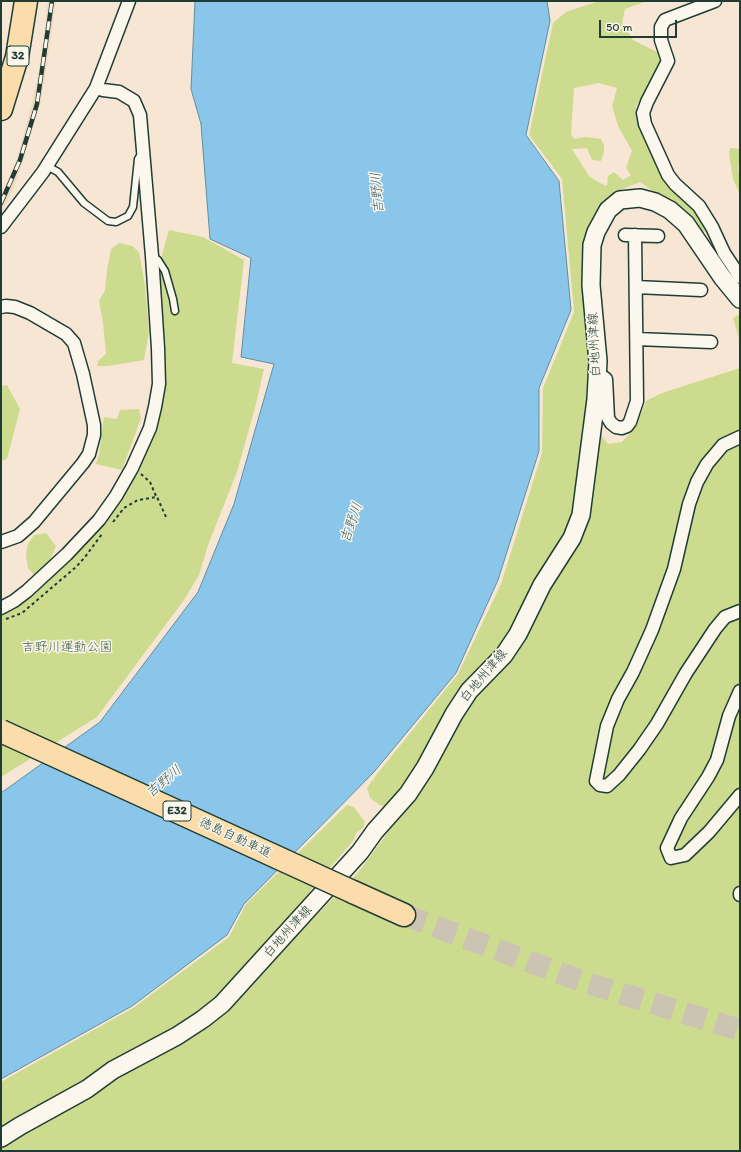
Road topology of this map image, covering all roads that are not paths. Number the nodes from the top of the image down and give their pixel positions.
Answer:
1 (26, 1) edge
2 (129, 1) edge
3 (715, 1) edge
4 (96, 88) junction
5 (1, 109) edge
6 (144, 152) junction
7 (47, 166) junction
8 (1, 227) edge
9 (658, 236) dead end
10 (152, 256) junction
11 (740, 277) edge
12 (636, 287) junction
13 (701, 290) dead end
14 (740, 299) edge
15 (1, 307) edge
16 (175, 311) dead end
17 (636, 339) junction
18 (711, 342) dead end
19 (598, 373) junction
20 (740, 437) edge
21 (1, 542) edge
22 (1, 608) edge
23 (740, 612) edge
24 (740, 691) edge
25 (1, 731) edge
26 (740, 795) edge
27 (404, 916) tunnel mouth
28 (1, 1138) edge

1 - 5 highway, 32
2 - 4 street
3 - 11 street
4 - 6 street
4 - 7 street
6 - 7 lane
6 - 10 street
7 - 8 street
9 - 12 street
10 - 16 lane
10 - 22 street
12 - 13 street
12 - 17 street
14 - 19 main road, 白地州津線
15 - 21 street
17 - 18 street
17 - 19 street
19 - 28 main road, 白地州津線
20 - 23 street
24 - 26 street
25 - 27 highway, 徳島自動車道 / E32, bridge

